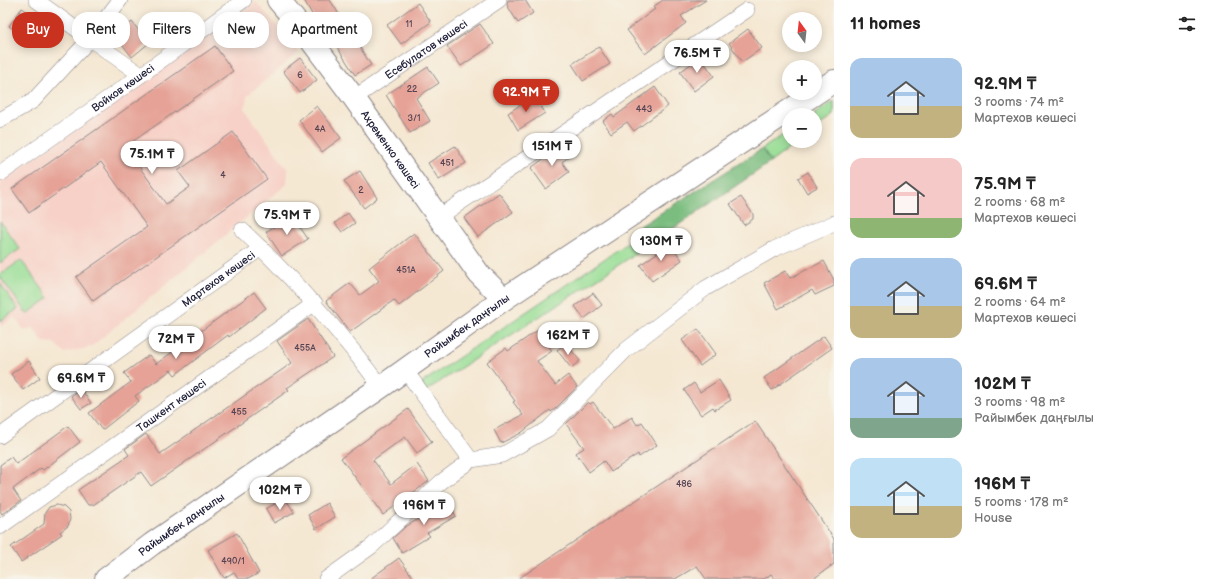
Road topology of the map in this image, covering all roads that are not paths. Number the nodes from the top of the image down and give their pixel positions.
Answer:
1 (36, 0) edge
2 (120, 0) edge
3 (244, 0) edge
4 (278, 0) edge
5 (499, 0) edge
6 (747, 10) dead end
7 (111, 12) edge
8 (72, 26) edge
9 (82, 48) edge
10 (103, 48) edge
11 (141, 75) junction
12 (834, 81) edge
13 (354, 98) junction
14 (0, 120) edge
15 (0, 174) edge
16 (439, 217) junction
17 (834, 223) edge
18 (242, 230) dead end
19 (261, 248) junction
20 (504, 299) junction
21 (315, 303) junction
22 (405, 370) junction
23 (381, 387) junction
24 (0, 436) edge
25 (471, 460) junction
26 (0, 527) edge
27 (106, 579) edge
28 (326, 579) edge

1 - 8 street
2 - 7 street
3 - 11 street, Войков көшесі
4 - 13 main road, Ахременко көшесі
5 - 13 street, Есебулатов көшесі
6 - 16 street
9 - 14 street
10 - 11 street
11 - 15 street, Войков көшесі
12 - 20 main road, Райымбек даңғылы
13 - 16 main road, Ахременко көшесі
16 - 20 main road, Ахременко көшесі
17 - 25 street
18 - 19 street
19 - 21 street
19 - 24 street, Мартехов көшесі
20 - 22 main road, Райымбек даңғылы
21 - 23 street
21 - 26 street, Ташкент көшесі
22 - 23 main road, Райымбек даңғылы
22 - 25 street
23 - 27 main road, Райымбек даңғылы
25 - 28 street

